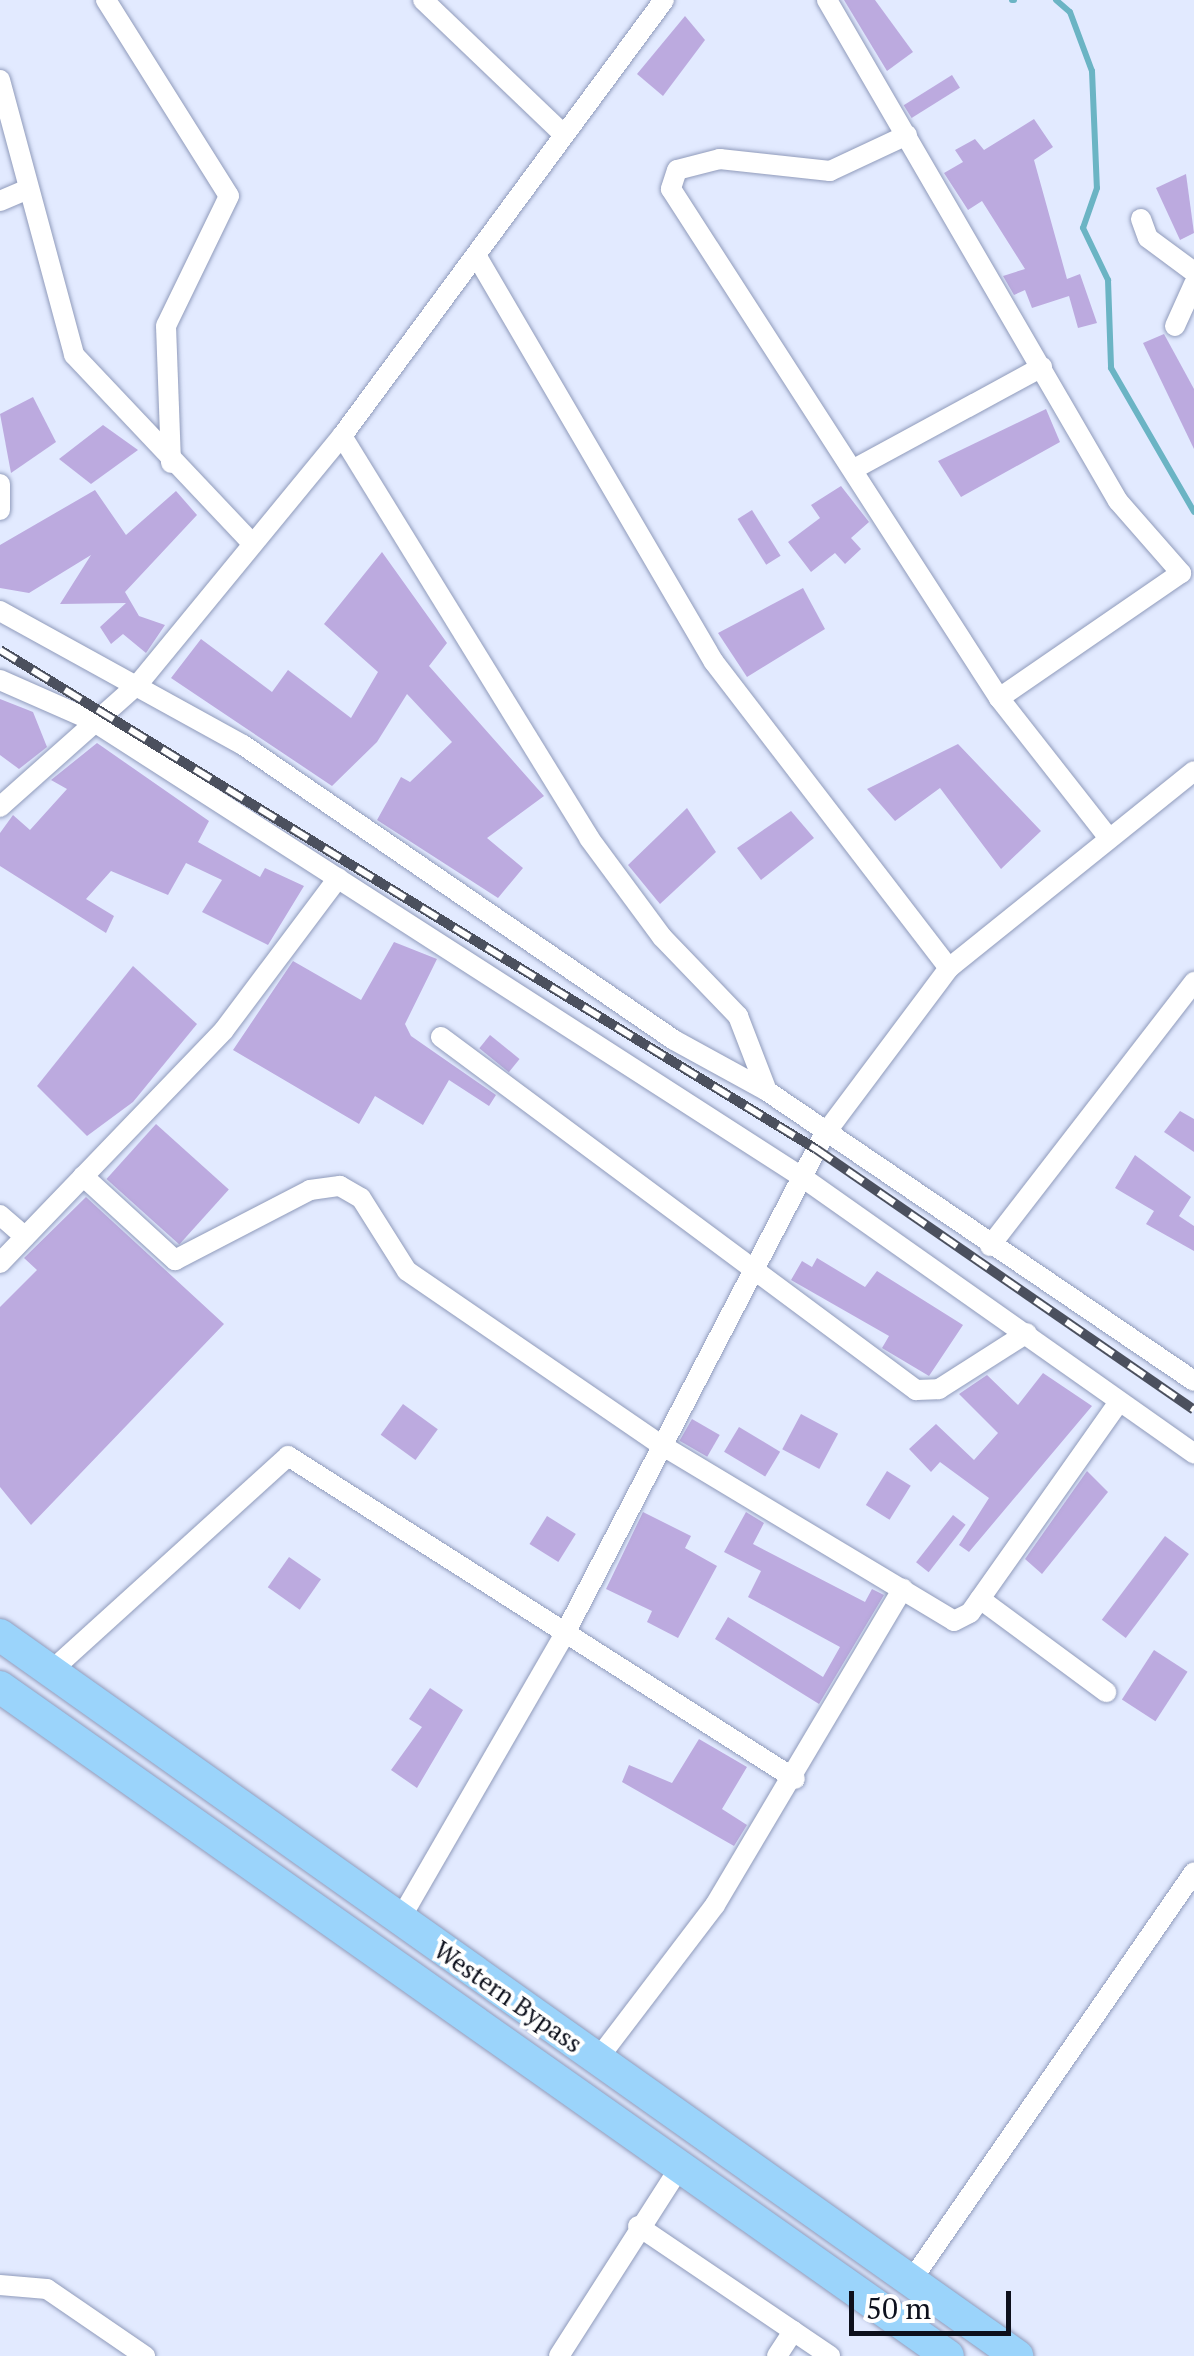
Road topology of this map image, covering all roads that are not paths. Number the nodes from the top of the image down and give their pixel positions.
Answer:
1 (106, 0) edge
2 (423, 0) edge
3 (664, 0) edge
4 (827, 0) edge
5 (0, 80) edge
6 (560, 130) junction
7 (907, 135) junction
8 (26, 190) junction
9 (0, 201) edge
10 (1141, 219) dead end
11 (476, 255) junction
12 (1194, 272) edge
13 (1194, 284) edge
14 (1175, 326) dead end
15 (1042, 368) junction
16 (342, 436) junction
17 (170, 463) junction
18 (854, 469) junction
19 (0, 484) edge
20 (0, 510) edge
21 (252, 543) junction
22 (0, 611) edge
23 (0, 680) edge
24 (139, 683) junction
25 (999, 698) junction
26 (93, 721) junction
27 (1194, 770) edge
28 (0, 807) edge
29 (1108, 837) junction
30 (338, 878) junction
31 (949, 968) junction
32 (1194, 982) edge
33 (441, 1037) dead end
34 (767, 1091) junction
35 (824, 1136) junction
36 (83, 1176) junction
37 (802, 1177) junction
38 (0, 1215) edge
39 (24, 1236) junction
40 (990, 1246) junction
41 (0, 1263) edge
42 (747, 1272) junction
43 (1027, 1333) junction
44 (1194, 1381) edge
45 (1120, 1402) junction
46 (658, 1443) junction
47 (1194, 1454) edge
48 (904, 1589) junction
49 (980, 1599) junction
50 (0, 1635) edge
51 (563, 1637) junction
52 (51, 1671) junction
53 (0, 1687) edge
54 (1106, 1692) dead end
55 (795, 1779) junction
56 (1194, 1872) edge
57 (1187, 1898) edge
58 (399, 1920) junction
59 (597, 2060) junction
60 (680, 2167) junction
61 (638, 2226) junction
62 (911, 2282) junction
63 (0, 2285) edge
64 (793, 2331) junction
65 (145, 2356) edge
66 (560, 2356) edge
67 (778, 2356) edge
68 (830, 2356) edge
69 (948, 2356) edge
70 (1018, 2356) edge

1 - 17 street
2 - 6 street
3 - 6 street
4 - 7 street
5 - 8 street
6 - 11 street
7 - 15 street
7 - 18 street
8 - 9 street
8 - 17 street
10 - 12 street
11 - 16 street
11 - 31 street
13 - 14 street
15 - 18 street
15 - 25 street
16 - 21 street
16 - 34 street
17 - 21 street
18 - 25 street
19 - 20 street
21 - 24 street
22 - 24 street
23 - 26 street
24 - 26 street
24 - 34 street
25 - 29 street
26 - 28 street
26 - 30 street
27 - 29 street
29 - 31 street
30 - 36 street
30 - 37 street
31 - 35 street
32 - 40 street
33 - 42 street
34 - 35 street
35 - 37 street
35 - 40 street
36 - 39 street
36 - 46 street
37 - 42 street
37 - 43 street
38 - 39 street
39 - 41 street
40 - 44 street
42 - 43 street
42 - 46 street
43 - 45 street
45 - 47 street
45 - 49 street
46 - 48 street
46 - 51 street
48 - 49 street
48 - 55 street
49 - 54 street
50 - 52 main road, Western Bypass
51 - 52 street
51 - 55 street
51 - 58 street
52 - 58 main road, Western Bypass
53 - 60 main road, Western Bypass
55 - 59 street
56 - 57 street
57 - 62 street
58 - 59 main road, Western Bypass
59 - 62 main road, Western Bypass
60 - 61 street
60 - 69 main road, Western Bypass
61 - 64 street
61 - 66 street
62 - 70 main road, Western Bypass
63 - 65 street
64 - 67 street
64 - 68 street

